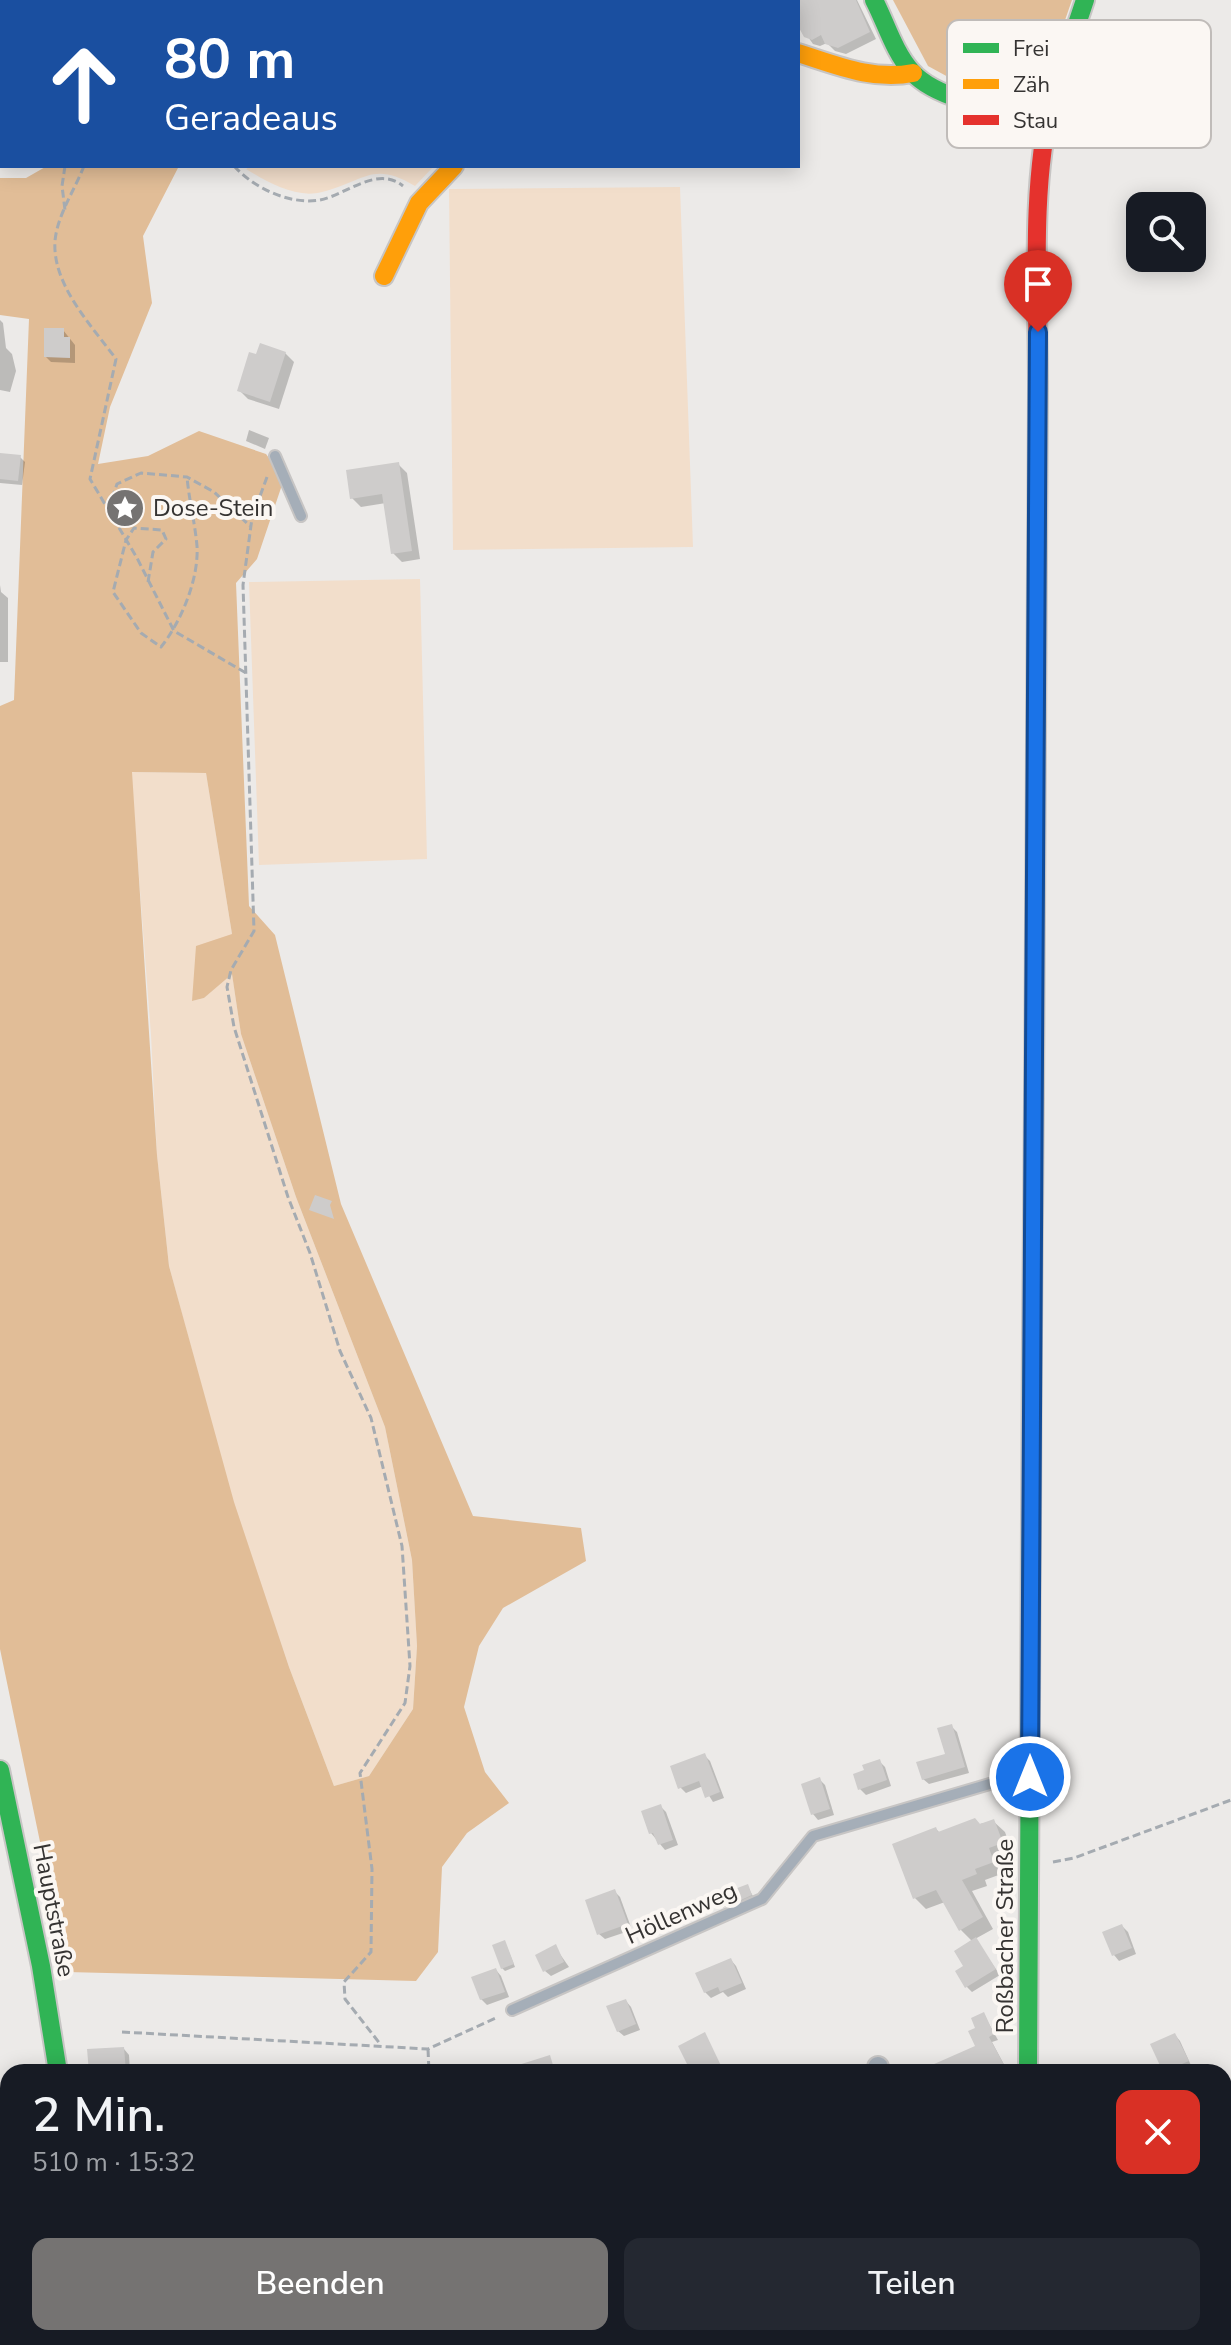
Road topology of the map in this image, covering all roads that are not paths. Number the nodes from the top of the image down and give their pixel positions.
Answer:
1 (874, 0) edge
2 (1085, 0) edge
3 (1077, 20) edge
4 (800, 54) edge
5 (913, 73) junction
6 (947, 94) edge
7 (1043, 148) edge
8 (452, 168) edge
9 (384, 276) dead end
10 (275, 456) road end
11 (301, 516) dead end
12 (0, 1770) edge
13 (1030, 1777) junction
14 (512, 2010) road end
15 (57, 2064) edge
16 (1028, 2064) edge

1 - 5 street
2 - 3 street, Roßbacher Straße
4 - 5 street
5 - 6 street
7 - 13 street, Roßbacher Straße
8 - 9 street
10 - 11 lane
12 - 15 street, Hauptstraße
13 - 14 lane, Höllenweg
13 - 16 street, Roßbacher Straße

